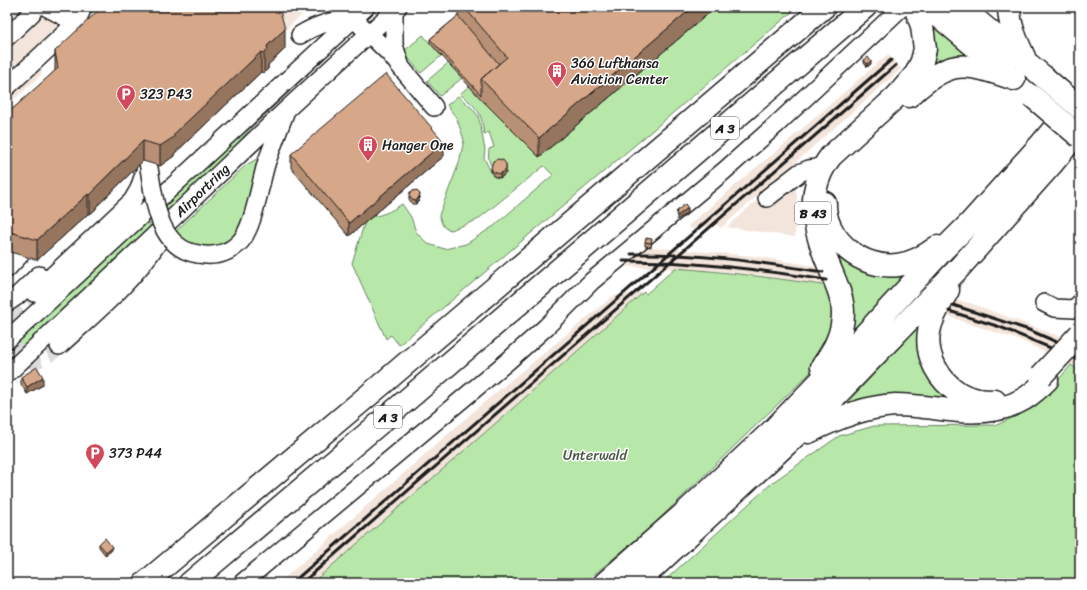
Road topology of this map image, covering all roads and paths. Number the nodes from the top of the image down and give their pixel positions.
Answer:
1 (35, 7) edge
2 (46, 7) edge
3 (83, 7) edge
4 (824, 7) edge
5 (865, 7) edge
6 (961, 7) edge
7 (1009, 7) edge
8 (396, 9) edge
9 (919, 9) edge
10 (354, 11) edge
11 (76, 23) junction
12 (300, 35) dead end
13 (367, 35) junction
14 (7, 37) edge
15 (1026, 62) junction
16 (404, 71) junction
17 (1014, 79) junction
18 (7, 87) edge
19 (1080, 97) edge
20 (434, 107) dead end
21 (1080, 108) edge
22 (287, 109) junction
23 (1080, 130) edge
24 (1080, 137) edge
25 (824, 167) junction
26 (767, 198) dead end
27 (174, 217) junction
28 (970, 223) junction
29 (94, 237) junction
30 (20, 255) dead end
31 (86, 268) junction
32 (959, 268) junction
33 (7, 269) edge
34 (34, 293) tunnel mouth
35 (7, 303) edge
36 (1044, 303) dead end
37 (1080, 304) edge
38 (1080, 334) edge
39 (7, 340) edge
40 (1080, 344) edge
41 (59, 346) tunnel mouth
42 (7, 374) edge
43 (1044, 378) junction
44 (784, 434) junction
45 (146, 583) edge
46 (190, 583) edge
47 (242, 583) edge
48 (605, 583) edge
49 (637, 583) edge

1 - 14 street
2 - 11 street
3 - 11 street
4 - 45 highway, A 3
5 - 46 highway, A 3
6 - 15 highway
7 - 15 highway
8 - 13 street, Airportring
8 - 16 street
9 - 17 highway, B 43
9 - 25 highway, B 43
9 - 47 street
10 - 12 street
10 - 13 street
10 - 31 street, Airportring
11 - 18 street
13 - 16 street
13 - 22 street, Airportring
15 - 21 highway, bridge
16 - 20 street
17 - 24 highway, B 43, bridge
17 - 28 highway, B 43
19 - 28 highway, B 43
22 - 27 street, Airportring
22 - 29 street, bridge
23 - 32 highway, B 43
25 - 26 street
25 - 44 highway, B 43
27 - 41 street
27 - 42 street, Airportring
28 - 44 highway, B 43
29 - 31 street
29 - 34 street
29 - 35 street
30 - 33 street
31 - 39 street, Airportring
32 - 43 highway, B 43
32 - 44 highway, B 43
36 - 37 street
38 - 43 highway, B 43, bridge
40 - 43 highway
43 - 44 highway
44 - 48 highway, B 43
44 - 49 highway, B 43

